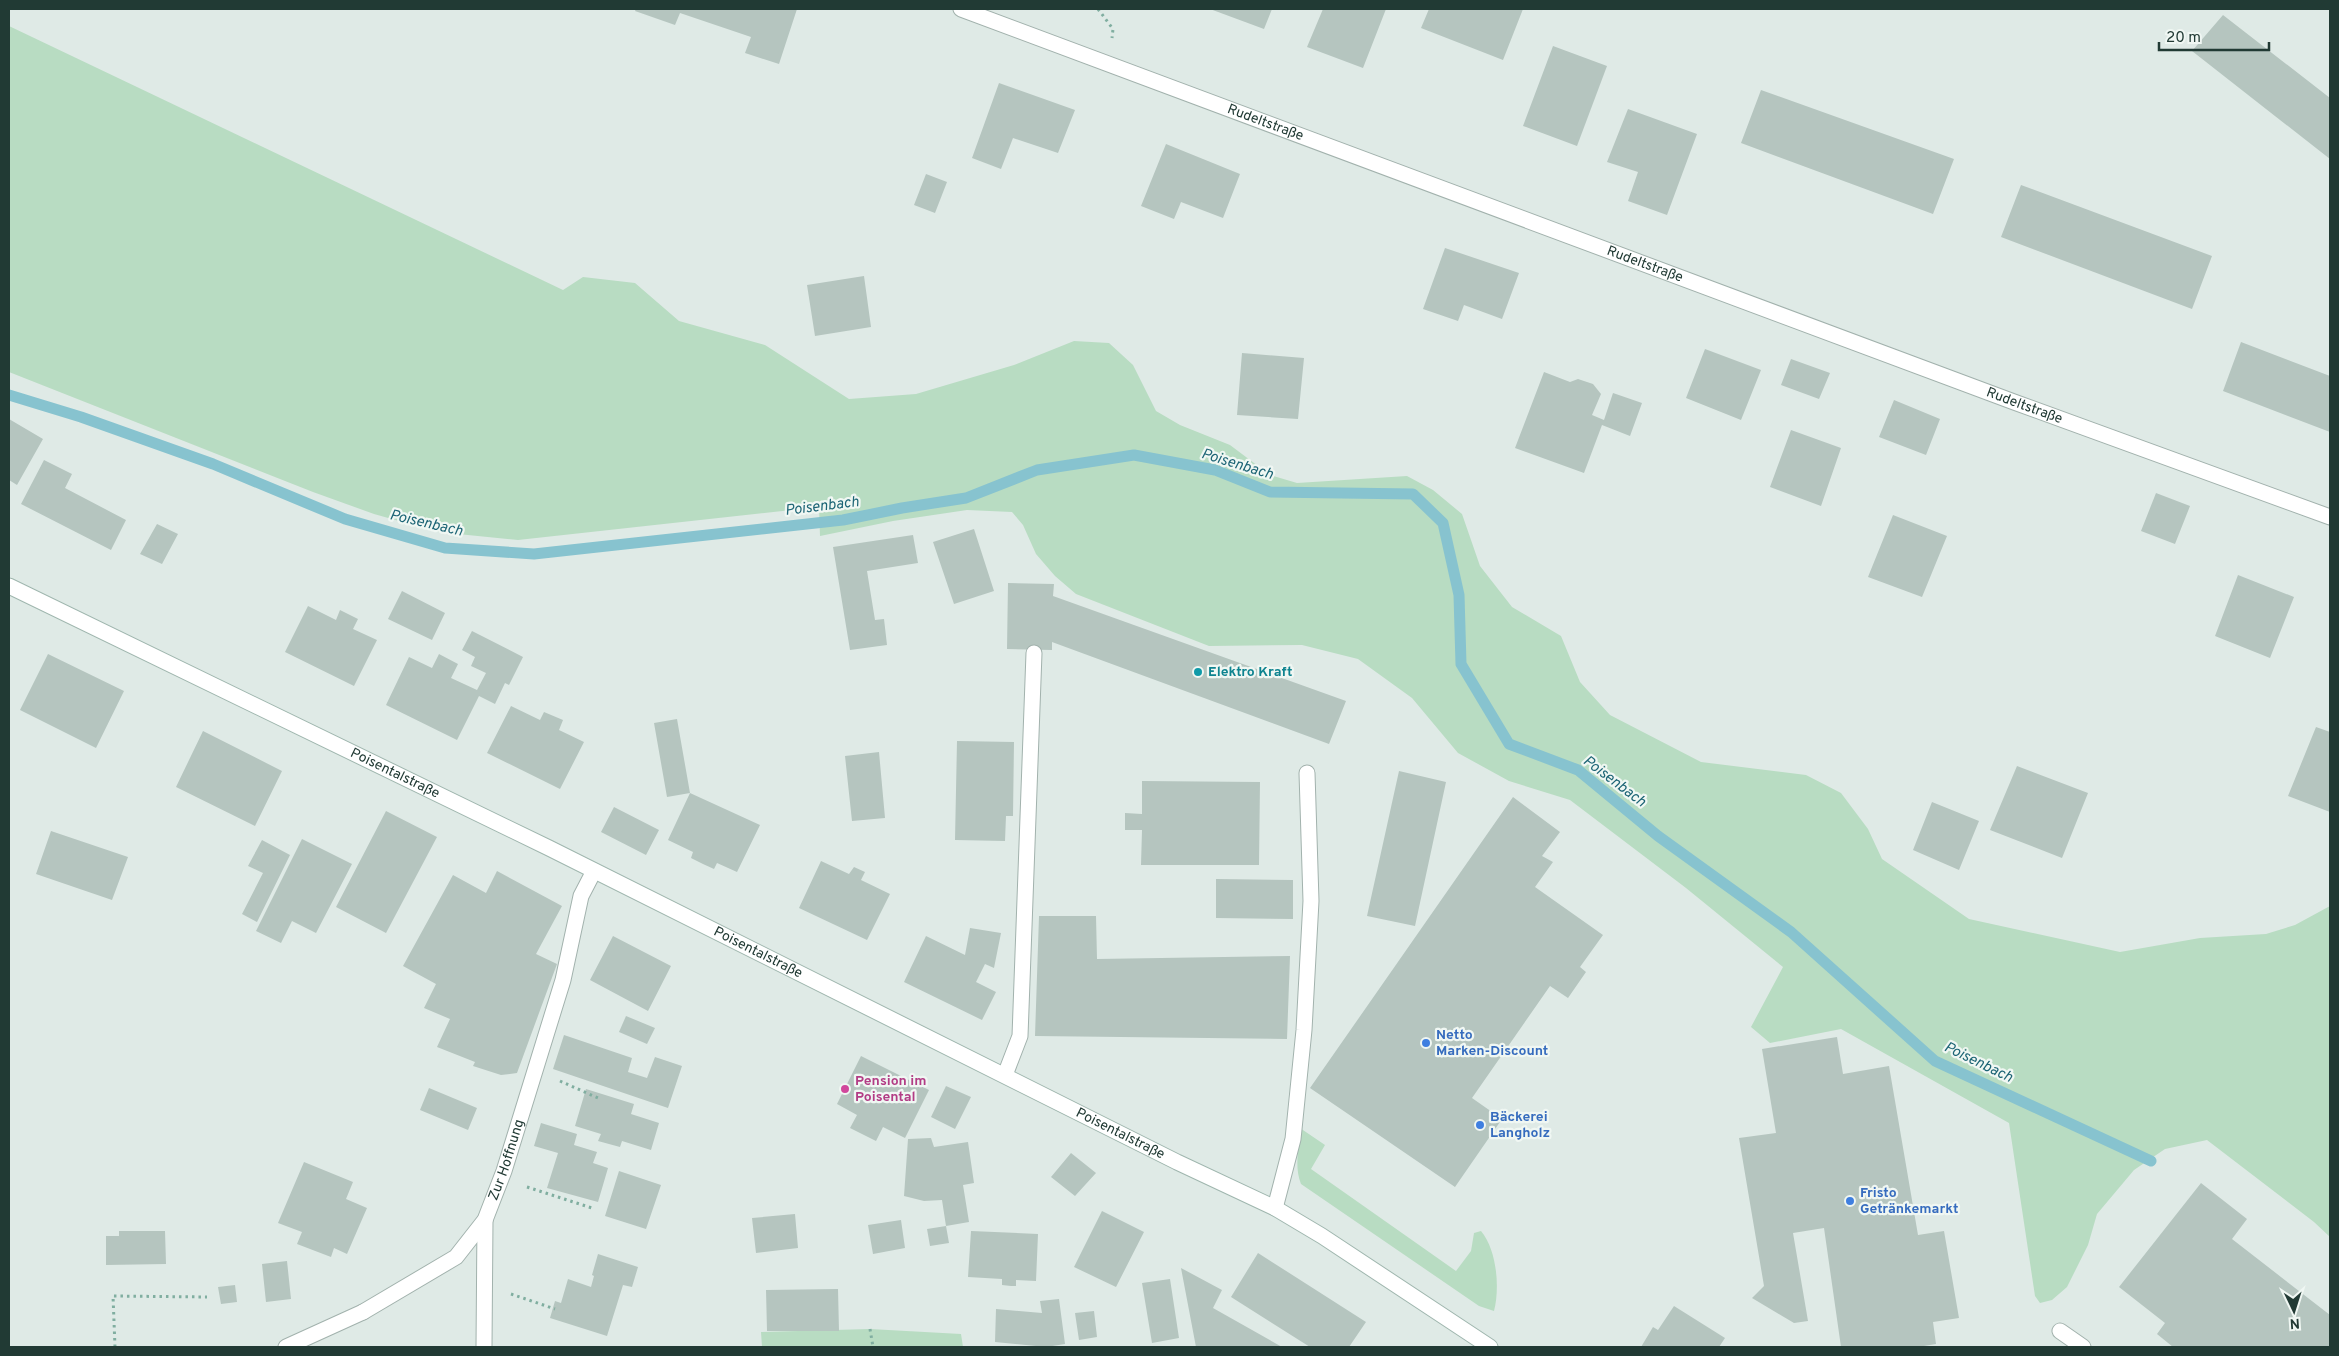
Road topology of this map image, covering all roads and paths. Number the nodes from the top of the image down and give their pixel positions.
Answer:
1 (961, 9) edge
2 (2330, 517) edge
3 (9, 586) edge
4 (1034, 653) dead end
5 (1307, 773) dead end
6 (594, 871) junction
7 (1005, 1075) junction
8 (580, 1091) dead end
9 (598, 1098) dead end
10 (501, 1178) junction
11 (596, 1208) dead end
12 (1275, 1208) junction
13 (485, 1220) junction
14 (515, 1295) dead end
15 (207, 1297) dead end
16 (556, 1308) dead end
17 (870, 1329) dead end
18 (2060, 1331) dead end
19 (116, 1347) edge
20 (286, 1347) edge
21 (484, 1347) edge
22 (873, 1347) edge
23 (1490, 1347) edge
24 (2082, 1347) edge

1 - 2 street, Rudeltstraße
3 - 6 street, Poisentalstraße
4 - 7 street
5 - 12 street
6 - 7 street, Poisentalstraße
6 - 10 street, Zur Hoffnung
7 - 12 street, Poisentalstraße
8 - 9 path
10 - 11 path
10 - 13 street, Zur Hoffnung
12 - 23 street, Poisentalstraße
13 - 20 street, Zur Hoffnung
13 - 21 street
14 - 16 path
15 - 19 path
17 - 22 path
18 - 24 street

